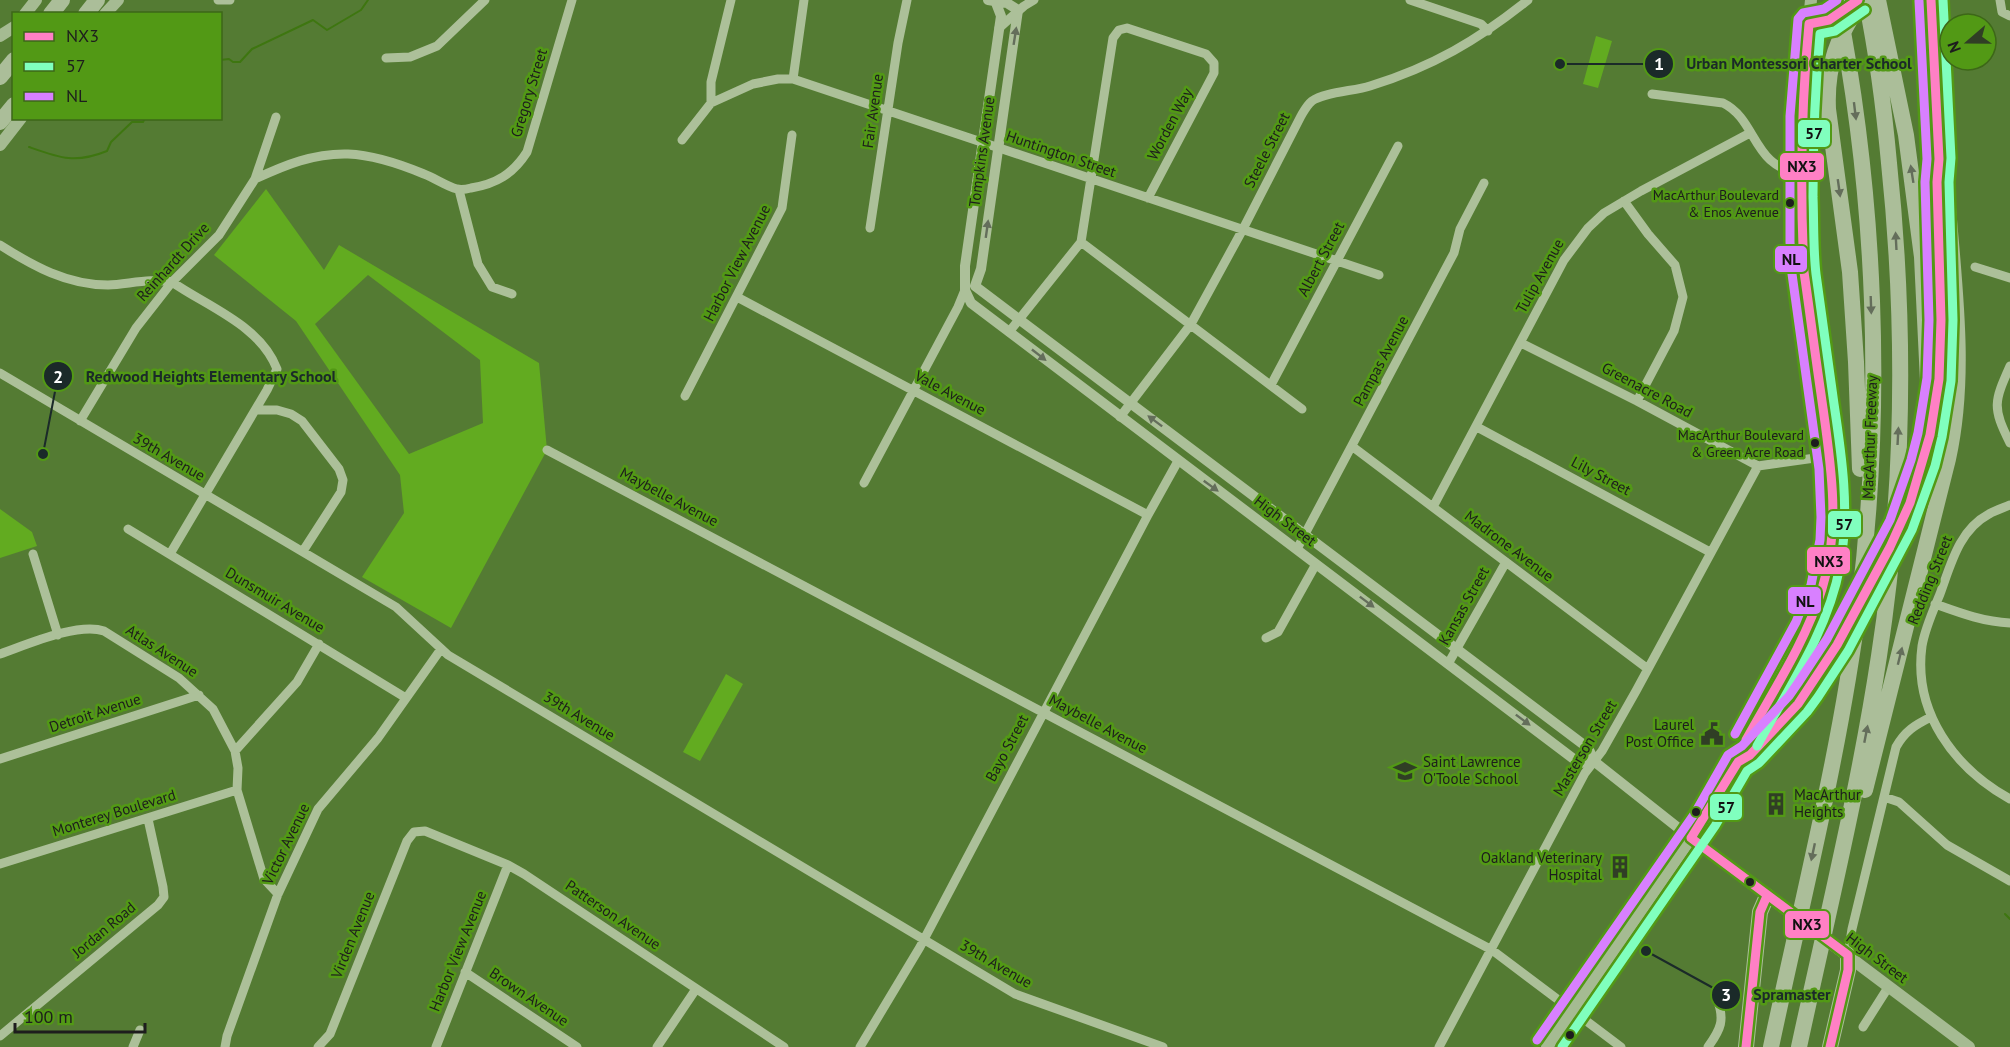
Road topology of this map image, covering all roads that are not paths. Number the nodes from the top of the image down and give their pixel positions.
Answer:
1 (36, 0) edge
2 (62, 0) edge
3 (97, 0) edge
4 (118, 0) edge
5 (218, 0) edge
6 (230, 0) edge
7 (485, 0) edge
8 (572, 0) edge
9 (731, 0) edge
10 (804, 0) edge
11 (907, 0) edge
12 (1034, 0) edge
13 (1410, 0) edge
14 (1528, 0) edge
15 (1811, 0) edge
16 (1837, 0) edge
17 (1931, 0) edge
18 (2000, 0) edge
19 (992, 1) edge
20 (1869, 2) edge
21 (1018, 10) junction
22 (27, 12) edge
23 (53, 12) edge
24 (88, 12) edge
25 (107, 12) edge
26 (2010, 16) edge
27 (1809, 24) junction
28 (999, 28) junction
29 (1488, 31) junction
30 (386, 58) dead end
31 (12, 62) edge
32 (0, 77) edge
33 (793, 79) junction
34 (1652, 94) dead end
35 (711, 103) junction
36 (12, 107) edge
37 (888, 111) junction
38 (276, 117) dead end
39 (19, 120) edge
40 (0, 122) edge
41 (1750, 134) junction
42 (792, 135) dead end
43 (682, 140) dead end
44 (983, 143) junction
45 (0, 145) edge
46 (1398, 146) dead end
47 (997, 148) junction
48 (1939, 159) junction
49 (1802, 173) junction
50 (255, 179) junction
51 (1092, 181) junction
52 (1484, 183) dead end
53 (459, 190) junction
54 (1148, 198) junction
55 (1624, 201) junction
56 (870, 228) dead end
57 (1244, 229) junction
58 (1081, 242) junction
59 (0, 245) edge
60 (1337, 260) junction
61 (1976, 267) dead end
62 (1379, 275) dead end
63 (2010, 278) edge
64 (172, 282) junction
65 (970, 288) junction
66 (512, 294) dead end
67 (737, 297) junction
68 (1019, 320) junction
69 (1191, 324) junction
70 (1009, 332) junction
71 (1521, 343) junction
72 (2010, 366) edge
73 (0, 373) edge
74 (1271, 386) junction
75 (913, 391) junction
76 (685, 396) dead end
77 (1637, 401) junction
78 (1131, 403) junction
79 (256, 410) junction
80 (1302, 410) dead end
81 (1120, 417) junction
82 (80, 421) junction
83 (1477, 426) junction
84 (2010, 443) edge
85 (1353, 447) junction
86 (547, 450) dead end
87 (1829, 456) junction
88 (1178, 461) junction
89 (1923, 463) junction
90 (1758, 466) junction
91 (864, 483) dead end
92 (1917, 483) tunnel mouth
93 (205, 495) junction
94 (2010, 505) edge
95 (1433, 507) junction
96 (1148, 514) junction
97 (128, 529) dead end
98 (1306, 535) junction
99 (1297, 549) junction
100 (303, 551) junction
101 (1710, 552) junction
102 (33, 554) dead end
103 (170, 554) junction
104 (1863, 554) junction
105 (1506, 562) junction
106 (1316, 564) junction
107 (1935, 604) junction
108 (2010, 623) edge
109 (58, 635) junction
110 (1266, 638) dead end
111 (319, 644) junction
112 (1837, 645) tunnel mouth
113 (441, 649) junction
114 (1456, 651) junction
115 (0, 654) edge
116 (1448, 664) junction
117 (1648, 669) junction
118 (1773, 690) junction
119 (1808, 690) junction
120 (199, 695) junction
121 (406, 698) junction
122 (1043, 712) junction
123 (1931, 717) junction
124 (235, 751) junction
125 (0, 759) edge
126 (1595, 762) junction
127 (1738, 762) junction
128 (237, 790) junction
129 (1884, 797) junction
130 (2010, 799) edge
131 (148, 819) junction
132 (414, 832) joint
133 (1691, 838) junction
134 (0, 864) edge
135 (508, 865) junction
136 (2010, 881) edge
137 (278, 894) junction
138 (1767, 896) junction
139 (1828, 915) junction
140 (923, 939) junction
141 (1492, 950) junction
142 (1848, 955) junction
143 (465, 972) junction
144 (1889, 986) junction
145 (696, 989) junction
146 (1717, 999) dead end
147 (1572, 1011) junction
148 (1863, 1027) dead end
149 (140, 1030) dead end
150 (0, 1036) edge
151 (1961, 1045) edge
152 (133, 1047) edge
153 (225, 1047) edge
154 (318, 1047) edge
155 (436, 1047) edge
156 (577, 1047) edge
157 (657, 1047) edge
158 (784, 1047) edge
159 (860, 1047) edge
160 (1163, 1047) edge
161 (1439, 1047) edge
162 (1547, 1047) edge
163 (1621, 1047) edge
164 (1708, 1047) edge
165 (1746, 1047) edge
166 (1771, 1047) edge
167 (1799, 1047) edge
168 (1830, 1047) edge

1 - 22 main road
2 - 23 highway
3 - 24 highway
4 - 25 main road
5 - 6 street
7 - 30 street
8 - 53 street, Gregory Street
9 - 35 street
10 - 33 street
11 - 37 street, Fair Avenue
12 - 21 street
13 - 29 street
14 - 29 street, Steele Street
15 - 27 main road
16 -> 104 highway, MacArthur Freeway
17 - 48 main road
18 - 26 street
19 - 21 street, Tompkins Avenue
19 - 28 street, Tompkins Avenue
20 - 27 main road
89 -> 20 highway
20 -> 104 highway
139 -> 20 highway, MacArthur Freeway
21 - 28 street
47 -> 21 street, Tompkins Avenue
27 - 49 main road
28 - 44 street, Tompkins Avenue
29 - 57 street, Steele Street
31 - 32 highway
33 - 35 street, Huntington Street
33 - 37 street, Huntington Street
34 - 41 street
35 - 43 street, Huntington Street
36 - 40 highway
37 - 44 street, Huntington Street
37 - 56 street, Fair Avenue
38 - 50 street, Reinhardt Drive
39 - 45 main road
41 - 49 street
41 - 55 street, Tulip Avenue
42 - 67 street, Harbor View Avenue
44 - 47 street, Huntington Street
44 - 65 street, Tompkins Avenue
46 - 60 street, Albert Street
47 - 51 street, Huntington Street
65 -> 47 street, Tompkins Avenue
48 - 89 main road
139 -> 48 highway
49 - 87 main road
50 - 53 street
50 - 64 street, Reinhardt Drive
51 - 54 street, Huntington Street
51 - 54 street, Worden Way
51 - 58 street
52 - 85 street, Pampas Avenue
53 - 66 street
54 - 57 street, Huntington Street
55 - 71 street, Tulip Avenue
55 - 77 street
57 - 60 street, Huntington Street
57 - 69 street, Steele Street
58 - 68 street
58 - 69 street
59 - 64 street
60 - 62 street, Huntington Street
60 - 74 street, Albert Street
61 - 63 street
64 - 79 street
64 - 82 street, Reinhardt Drive
65 - 68 street, High Street
65 - 70 street, High Street
65 - 75 street, Tompkins Avenue
67 - 75 street, Vale Avenue
67 - 76 street, Harbor View Avenue
68 - 70 street
68 - 78 street, High Street
69 - 74 street
69 - 78 street, Steele Street
70 -> 81 street, High Street
71 - 77 street, Greenacre Road
71 - 83 street, Tulip Avenue
72 - 84 street
73 - 82 street, 39th Avenue
74 - 80 street
75 - 91 street, Tompkins Avenue
75 - 96 street, Vale Avenue
77 - 90 street, Greenacre Road
78 - 81 street, Steele Street
98 -> 78 street, High Street
79 - 93 street
79 - 100 street
81 - 88 street, High Street
82 - 93 street, 39th Avenue
83 - 95 street, Tulip Avenue
83 - 101 street, Lily Street
85 - 95 street, Madrone Avenue
85 - 98 street, Pampas Avenue
86 - 122 street, Maybelle Avenue
87 - 90 street
87 - 118 main road
88 - 96 street, Bayo Street
88 -> 99 street, High Street
89 - 92 main road
90 - 101 street, Masterson Street
93 - 100 street, 39th Avenue
93 - 103 street
94 - 107 street, Redding Street
95 - 105 street, Madrone Avenue
96 - 122 street, Bayo Street
97 - 103 street, Dunsmuir Avenue
98 - 99 street, Pampas Avenue
98 - 114 street, High Street
99 - 106 street, High Street
100 - 113 street, 39th Avenue
101 - 117 street, Masterson Street
102 - 109 street
103 - 111 street, Dunsmuir Avenue
104 -> 166 highway, MacArthur Freeway
105 - 114 street, Kansas Street
105 - 117 street, Madrone Avenue
106 - 110 street
106 -> 116 street, High Street
107 - 108 street
107 - 123 street, Redding Street
109 - 115 street, Atlas Avenue
109 - 120 street, Atlas Avenue
111 - 121 street, Dunsmuir Avenue
111 - 124 street
112 - 119 main road
113 - 121 street, Victor Avenue
113 - 140 street, 39th Avenue
114 - 116 street, Kansas Street
114 - 126 street, High Street
116 -> 126 street, High Street
117 - 126 street, Masterson Street
118 - 119 main road
118 - 127 main road
119 - 127 main road
120 - 124 street, Atlas Avenue
120 - 125 street, Detroit Avenue
121 - 137 street, Victor Avenue
122 - 140 street, Bayo Street
122 - 141 street, Maybelle Avenue
123 - 129 street
123 - 130 street, Redding Street
124 - 128 street, Atlas Avenue
126 - 133 street, High Street
126 - 141 street, Masterson Street
127 - 133 main road
128 - 131 street, Monterey Boulevard
128 - 137 street, Atlas Avenue
129 - 136 street
129 - 142 street
131 - 134 street, Monterey Boulevard
131 - 150 street, Jordan Road
132 - 135 street, Patterson Avenue
132 - 154 street, Virden Avenue
133 - 138 main road, High Street
133 - 147 main road
135 - 143 street, Harbor View Avenue
135 - 145 street, Patterson Avenue
137 - 153 street, Victor Avenue
138 - 142 main road, High Street
138 - 165 highway
139 - 167 highway, MacArthur Freeway
140 - 159 street, Bayo Street
140 - 160 street, 39th Avenue
141 - 147 street, Maybelle Avenue
141 - 161 street, Masterson Street
142 - 144 main road, High Street
142 - 168 highway
143 - 155 street, Harbor View Avenue
143 - 156 street, Brown Avenue
144 - 148 street
144 - 151 main road, High Street
145 - 157 street
145 - 158 street, Patterson Avenue
146 - 164 street
147 - 162 main road
147 - 163 street, Maybelle Avenue
149 - 152 street

